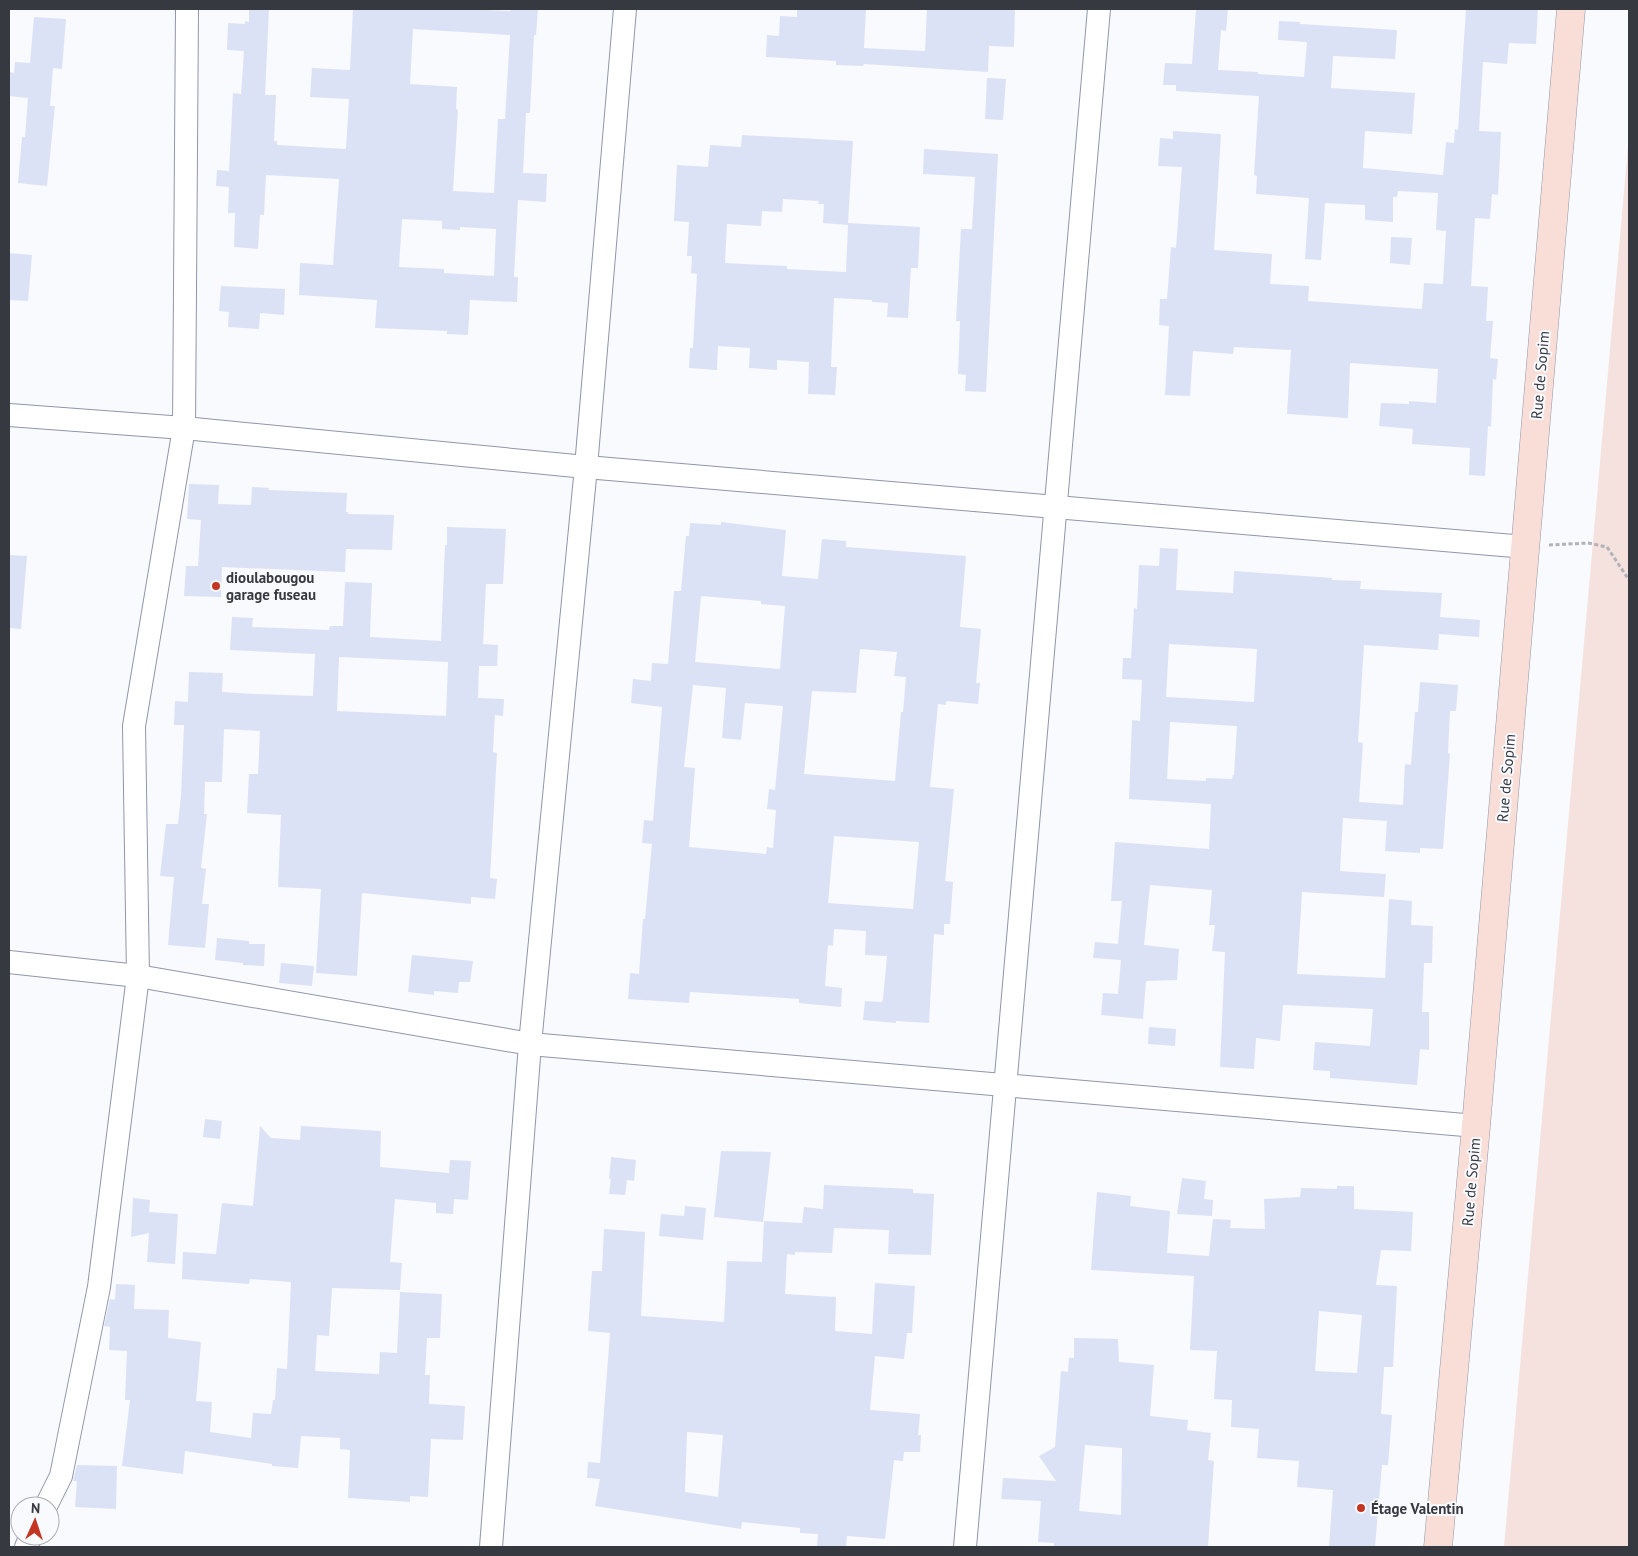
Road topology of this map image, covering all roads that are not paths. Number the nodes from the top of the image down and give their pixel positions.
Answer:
1 (187, 9) edge
2 (625, 9) edge
3 (1098, 9) edge
4 (1571, 9) edge
5 (9, 415) edge
6 (184, 428) junction
7 (586, 467) junction
8 (1056, 507) junction
9 (1526, 547) junction
10 (9, 962) edge
11 (138, 976) junction
12 (530, 1044) junction
13 (1006, 1086) junction
14 (1476, 1126) junction
15 (51, 1496) edge
16 (491, 1547) edge
17 (965, 1547) edge
18 (1438, 1547) edge

1 - 6 street
2 - 7 street
3 - 8 street
4 - 9 street, Rue de Sopim
5 - 6 street
6 - 7 street
6 - 11 street
7 - 8 street
7 - 12 street
8 - 9 street
8 - 13 street
9 - 14 street, Rue de Sopim
10 - 11 street
11 - 12 street
11 - 15 street
12 - 13 street
12 - 16 street
13 - 14 street
13 - 17 street
14 - 18 street, Rue de Sopim

